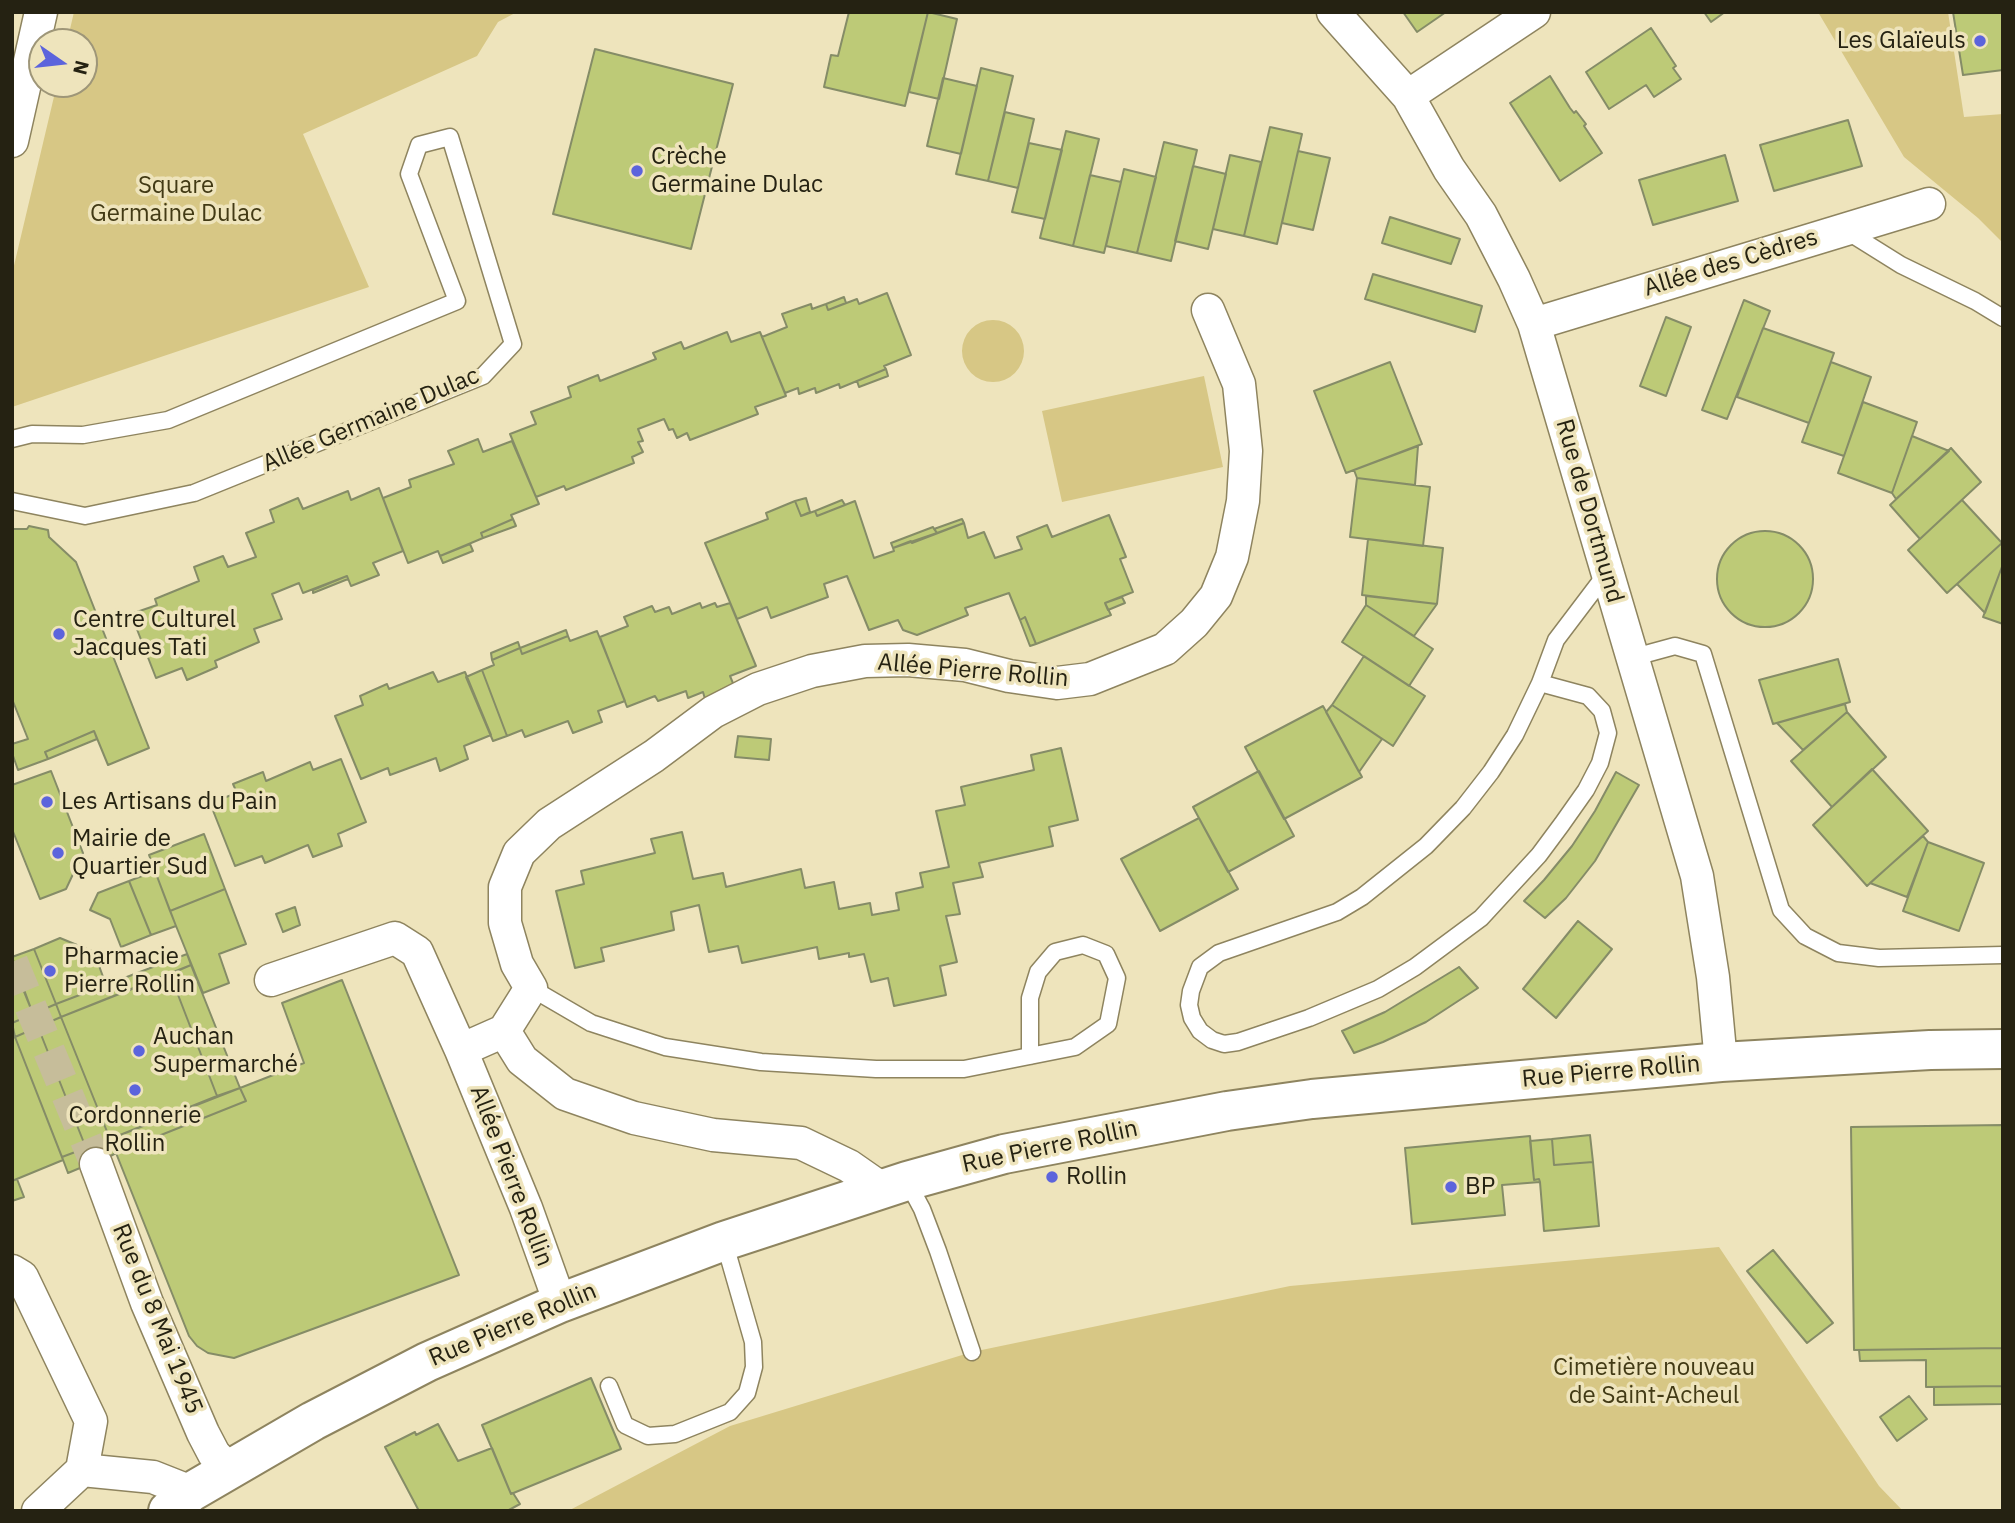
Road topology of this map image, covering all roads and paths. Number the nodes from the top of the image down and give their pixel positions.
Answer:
1 (41, 12) edge
2 (1333, 12) edge
3 (1534, 12) edge
4 (1408, 96) junction
5 (12, 141) edge
6 (1929, 204) dead end
7 (1843, 229) junction
8 (1208, 310) dead end
9 (2003, 318) edge
10 (1534, 324) junction
11 (12, 439) edge
12 (12, 501) edge
13 (1606, 573) junction
14 (1631, 658) junction
15 (1541, 683) junction
16 (2003, 955) edge
17 (271, 980) dead end
18 (531, 988) junction
19 (504, 1031) junction
20 (2003, 1049) edge
21 (461, 1050) junction
22 (1030, 1056) junction
23 (1721, 1062) junction
24 (96, 1164) tunnel mouth
25 (894, 1185) junction
26 (724, 1241) junction
27 (12, 1271) edge
28 (559, 1303) junction
29 (972, 1352) dead end
30 (609, 1386) dead end
31 (228, 1469) junction
32 (82, 1470) junction
33 (179, 1501) edge
34 (38, 1511) edge

1 - 5 street
2 - 4 street, Rue de Dortmund
3 - 4 street
4 - 10 street, Rue de Dortmund
6 - 7 street, Allée des Cèdres
7 - 9 lane
7 - 10 street, Allée des Cèdres
8 - 18 street, Allée Pierre Rollin
10 - 13 street, Rue de Dortmund
11 - 12 lane, Allée Germaine Dulac
13 - 14 street, Rue de Dortmund
13 - 15 lane
14 - 16 lane
14 - 23 street, Rue de Dortmund
15 - 15 lane
17 - 21 street, Allée Pierre Rollin
18 - 19 street
18 - 22 lane
19 - 21 street
19 - 25 street
20 - 23 street, Rue Pierre Rollin
21 - 28 street, Allée Pierre Rollin
22 - 22 lane
23 - 25 street, Rue Pierre Rollin
24 - 31 street, Rue du 8 Mai 1945
25 - 26 street, Rue Pierre Rollin
25 - 29 lane
26 - 28 street, Rue Pierre Rollin
26 - 30 lane
27 - 32 street
28 - 31 street, Rue Pierre Rollin
31 - 33 street, Rue Pierre Rollin
32 - 33 street
32 - 34 street

